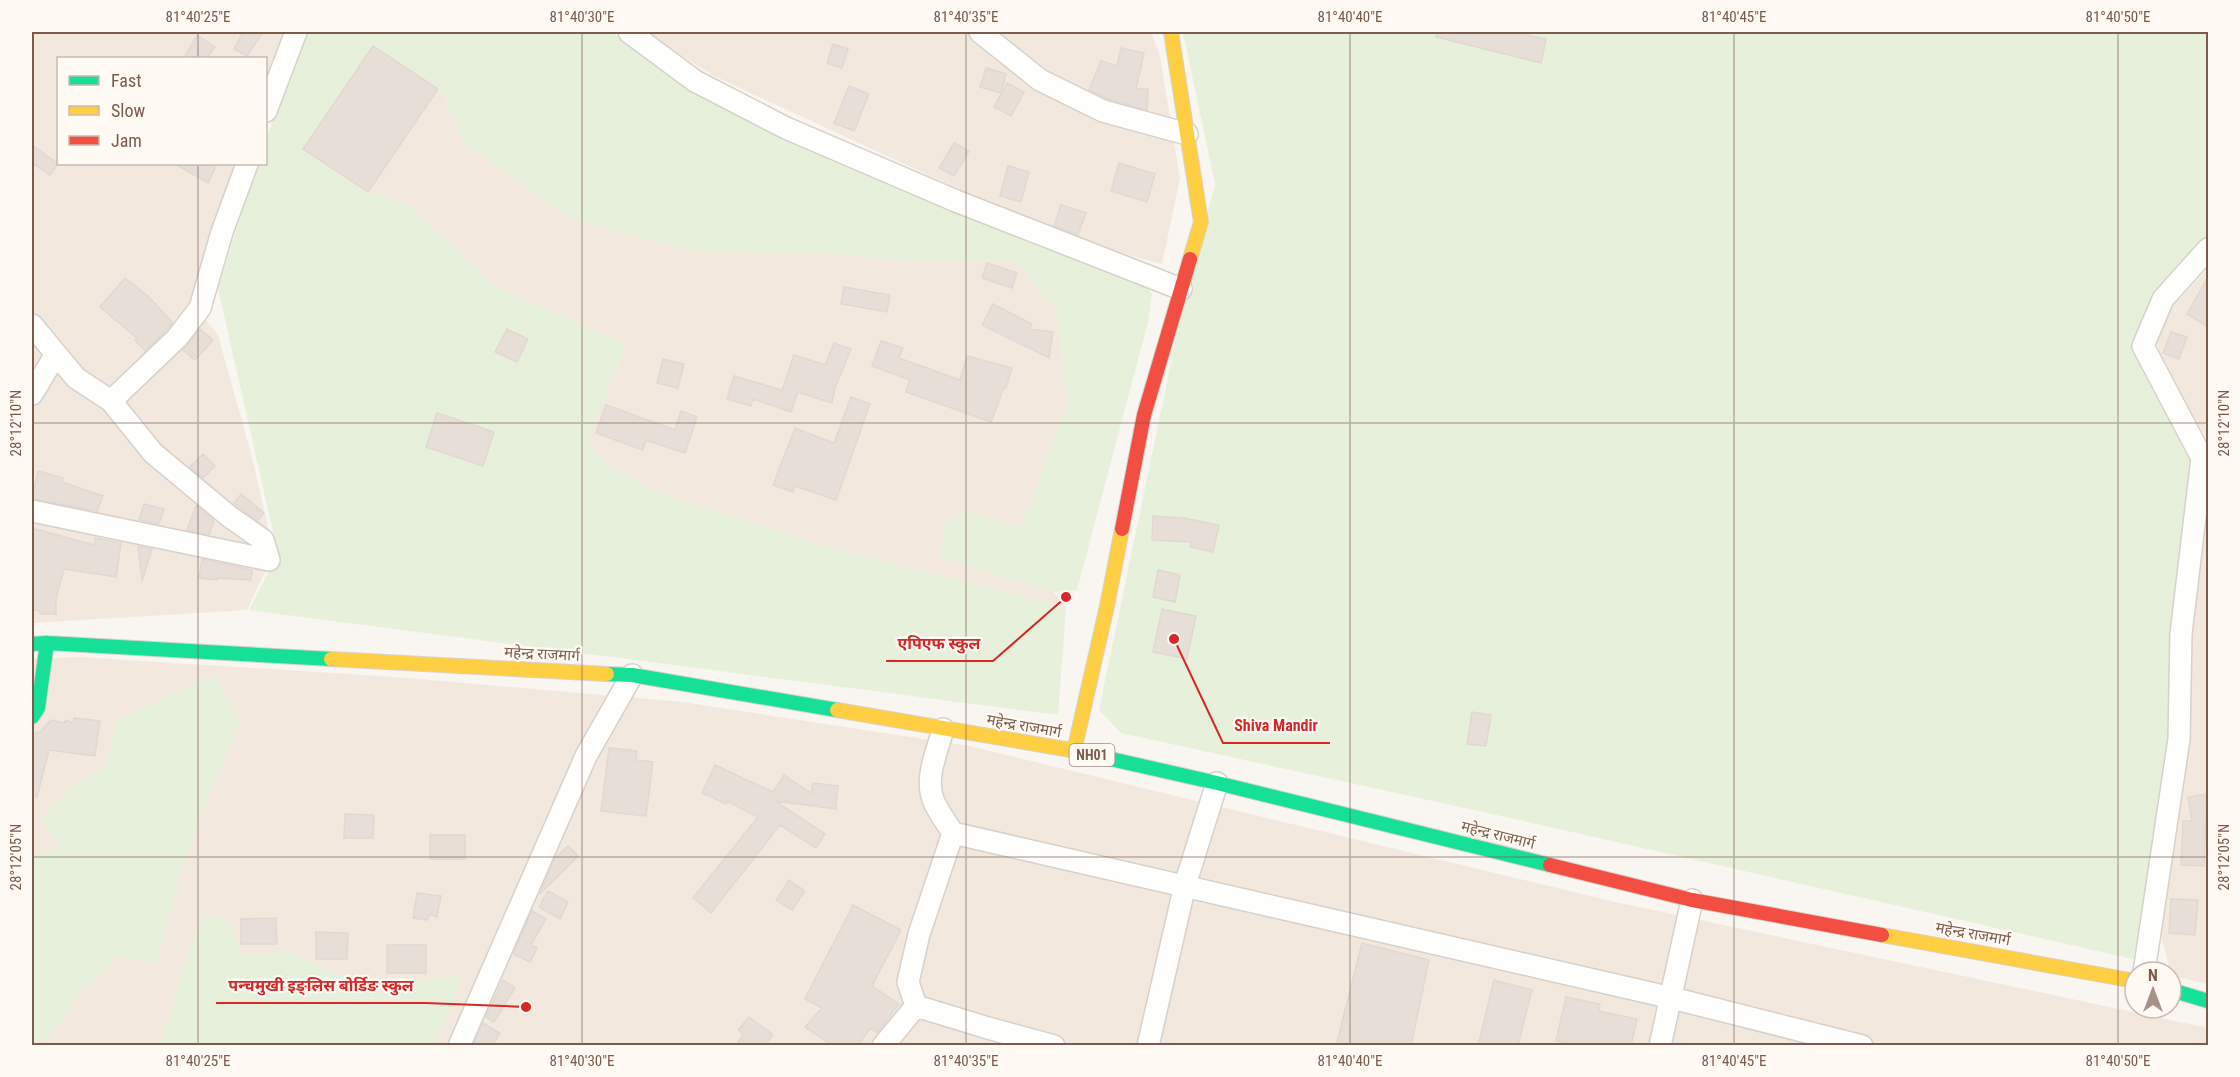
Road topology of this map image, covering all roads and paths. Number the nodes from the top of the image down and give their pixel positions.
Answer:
1 (296, 32) edge
2 (629, 32) edge
3 (980, 32) edge
4 (1171, 32) edge
5 (267, 108) edge
6 (1187, 134) junction
7 (247, 165) edge
8 (2208, 249) edge
9 (1181, 289) junction
10 (32, 325) edge
11 (56, 354) junction
12 (32, 394) edge
13 (111, 401) junction
14 (32, 511) edge
15 (47, 643) junction
16 (32, 644) edge
17 (632, 675) junction
18 (32, 717) edge
19 (943, 729) junction
20 (1074, 751) junction
21 (1217, 783) junction
22 (953, 833) junction
23 (1185, 885) junction
24 (1692, 900) junction
25 (2146, 960) edge
26 (2123, 979) edge
27 (2183, 994) edge
28 (1672, 998) junction
29 (2208, 1001) edge
30 (916, 1006) junction
31 (459, 1046) edge
32 (884, 1046) edge
33 (1054, 1046) edge
34 (1148, 1046) edge
35 (1660, 1046) edge
36 (1862, 1046) edge

1 - 5 street
2 - 9 street
3 - 6 street
4 - 6 main road
6 - 9 main road
7 - 13 street
8 - 25 street
9 - 20 main road
10 - 11 street
11 - 12 street
11 - 13 street
13 - 14 street
15 - 16 main road, महेन्द्र राजमार्ग / NH01
15 - 17 main road, महेन्द्र राजमार्ग / NH01
15 - 18 main road
17 - 19 main road, महेन्द्र राजमार्ग / NH01
17 - 31 street
19 - 20 main road, महेन्द्र राजमार्ग / NH01
19 - 22 street
20 - 21 main road, महेन्द्र राजमार्ग / NH01
21 - 23 street
21 - 24 main road, महेन्द्र राजमार्ग / NH01
22 - 23 street
22 - 30 street
23 - 28 street
23 - 34 street
24 - 26 main road, महेन्द्र राजमार्ग / NH01
24 - 28 street
27 - 29 main road
28 - 35 street
28 - 36 street
30 - 32 street
30 - 33 street

